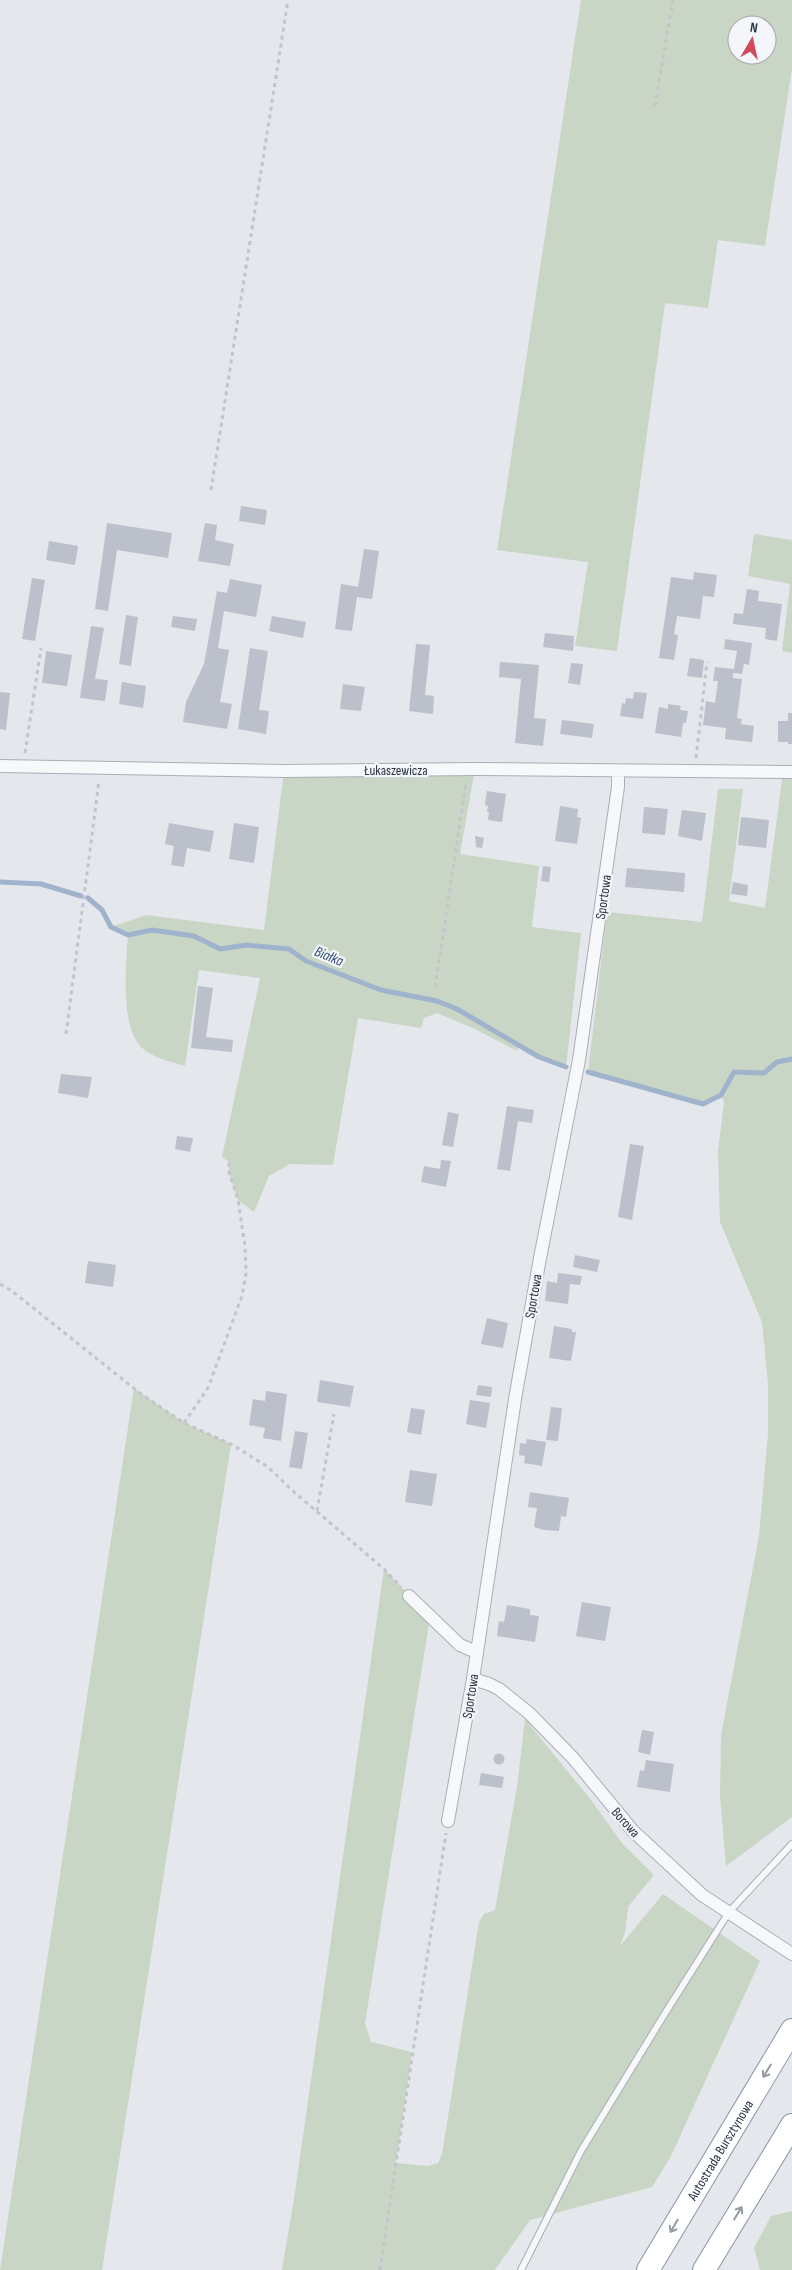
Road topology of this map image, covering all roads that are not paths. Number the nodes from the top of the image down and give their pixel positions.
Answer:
1 (0, 766) edge
2 (618, 771) junction
3 (792, 772) edge
4 (409, 1596) road end
5 (476, 1652) junction
6 (473, 1679) junction
7 (448, 1821) road end
8 (792, 1844) edge
9 (730, 1912) junction
10 (792, 1954) edge
11 (792, 2030) edge
12 (792, 2125) edge
13 (521, 2270) edge
14 (648, 2270) edge
15 (704, 2270) edge

1 - 2 street, Łukaszewicza
2 - 3 street, Łukaszewicza
2 - 5 street, Sportowa
4 - 5 street
5 - 6 street, Sportowa
6 - 7 street, Sportowa
6 - 9 street, Borowa
8 - 9 lane
9 - 10 street, Borowa
9 - 13 lane
11 -> 14 highway, Autostrada Bursztynowa
15 -> 12 highway

